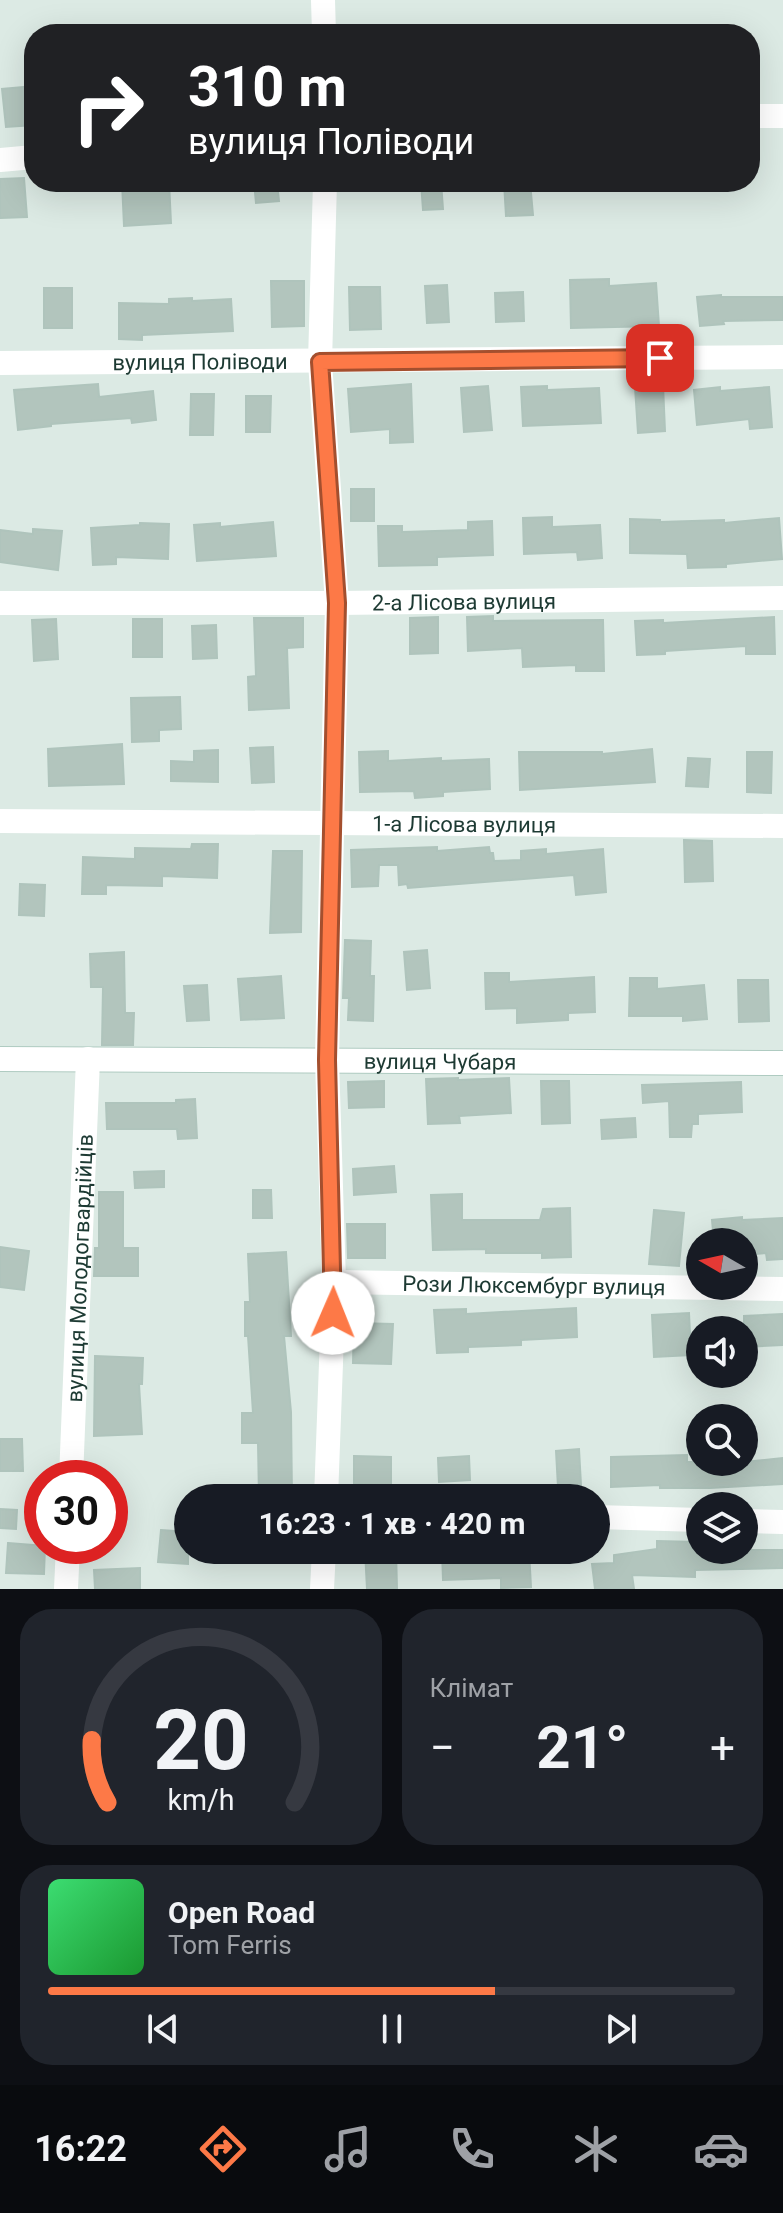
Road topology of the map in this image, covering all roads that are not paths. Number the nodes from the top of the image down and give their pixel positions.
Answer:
1 (323, 0) edge
2 (324, 24) edge
3 (760, 116) edge
4 (783, 116) edge
5 (24, 158) edge
6 (0, 160) edge
7 (325, 192) edge
8 (783, 357) edge
9 (320, 362) junction
10 (0, 363) edge
11 (783, 598) edge
12 (0, 603) edge
13 (337, 603) junction
14 (0, 821) edge
15 (333, 822) junction
16 (783, 826) edge
17 (0, 1059) edge
18 (88, 1059) junction
19 (327, 1060) junction
20 (783, 1063) edge
21 (334, 1282) junction
22 (783, 1289) edge
23 (72, 1460) edge
24 (327, 1484) edge
25 (610, 1517) edge
26 (686, 1520) edge
27 (758, 1521) edge
28 (783, 1522) edge
29 (67, 1564) edge
30 (323, 1564) edge
31 (66, 1589) edge
32 (322, 1589) edge

1 - 2 street
3 - 4 street
5 - 6 street
7 - 9 street
8 - 9 street, вулиця Поліводи
9 - 10 street, вулиця Поліводи
9 - 13 street
11 - 13 street, 2-а Лісова вулиця
12 - 13 street, 2-а Лісова вулиця
13 - 15 street
14 - 15 street, 1-а Лісова вулиця
15 - 16 street, 1-а Лісова вулиця
15 - 19 street
17 - 18 street, вулиця Чубаря
18 - 19 street, вулиця Чубаря
18 - 23 street, вулиця Молодогвардійців
19 - 20 street, вулиця Чубаря
19 - 21 street
21 - 22 street, Рози Люксембург вулиця
21 - 24 street
25 - 26 street
27 - 28 street
29 - 31 street
30 - 32 street

